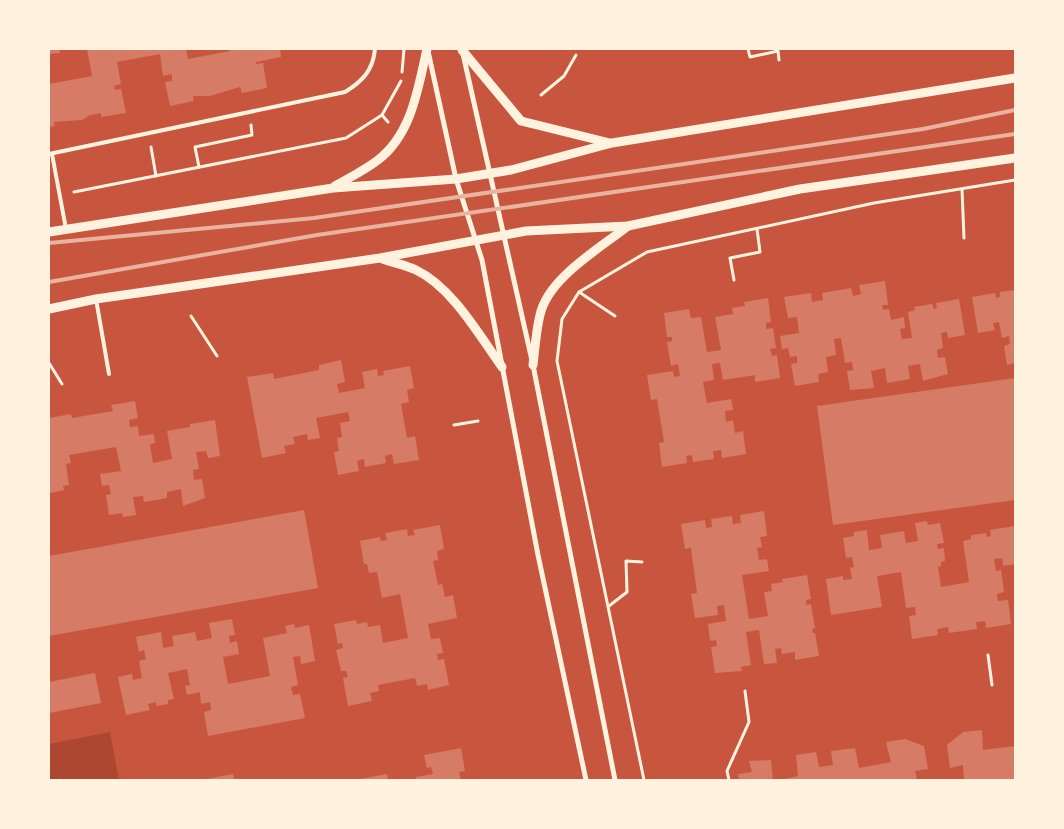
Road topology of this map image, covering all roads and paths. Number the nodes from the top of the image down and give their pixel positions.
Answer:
1 (375, 49) edge
2 (404, 49) edge
3 (428, 49) edge
4 (748, 49) edge
5 (462, 50) edge
6 (576, 55) dead end
7 (779, 60) dead end
8 (1015, 78) edge
9 (541, 95) dead end
10 (248, 112) junction
11 (382, 115) junction
12 (400, 135) junction
13 (150, 141) dead end
14 (612, 144) junction
15 (50, 154) edge
16 (1015, 158) edge
17 (199, 167) junction
18 (489, 172) junction
19 (156, 176) junction
20 (456, 178) junction
21 (1015, 180) edge
22 (333, 188) junction
23 (962, 189) junction
24 (60, 195) junction
25 (628, 226) junction
26 (66, 229) junction
27 (756, 229) junction
28 (49, 232) edge
29 (503, 235) junction
30 (964, 238) dead end
31 (476, 240) junction
32 (380, 258) junction
33 (734, 280) dead end
34 (579, 292) junction
35 (96, 299) junction
36 (49, 308) edge
37 (191, 316) dead end
38 (615, 316) dead end
39 (217, 356) dead end
40 (49, 363) edge
41 (533, 364) junction
42 (502, 366) junction
43 (109, 374) dead end
44 (62, 384) dead end
45 (478, 421) dead end
46 (454, 425) dead end
47 (642, 562) dead end
48 (609, 606) junction
49 (988, 655) dead end
50 (992, 686) dead end
51 (745, 691) dead end
52 (586, 780) edge
53 (615, 780) edge
54 (644, 780) edge
55 (729, 780) edge

1 - 10 lane
2 - 11 path
3 - 12 street
3 - 20 street
4 - 7 path
5 - 14 street
5 - 18 street
6 - 9 path
8 - 14 street
10 - 15 lane
10 - 17 path
11 - 12 path
11 - 17 path
12 - 22 street
13 - 19 path
14 - 18 street
15 - 24 lane
16 - 25 street
17 - 19 path
18 - 20 street
18 - 29 street
19 - 24 path
20 - 22 street
20 - 31 street
21 - 23 path
22 - 26 street
23 - 27 path
23 - 30 path
24 - 26 lane
25 - 29 street
25 - 41 street
26 - 28 street
27 - 33 path
27 - 34 path
29 - 31 street
29 - 41 street
31 - 32 street
31 - 42 street
32 - 35 street
32 - 42 street
34 - 38 path
34 - 48 path
35 - 36 street
35 - 43 lane
37 - 39 path
40 - 44 path
41 - 53 street
42 - 52 street
45 - 46 path
47 - 48 path
48 - 54 path
49 - 50 path
51 - 55 path

